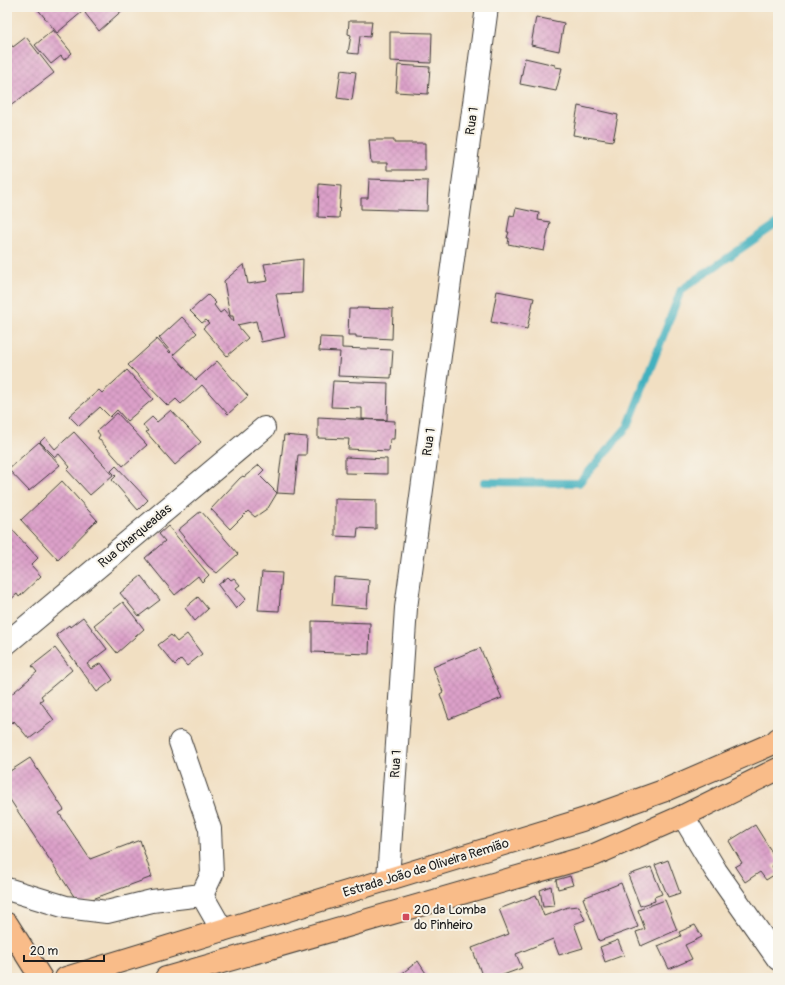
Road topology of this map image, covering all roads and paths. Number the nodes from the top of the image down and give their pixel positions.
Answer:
1 (487, 7) edge
2 (264, 428) dead end
3 (7, 644) edge
4 (778, 739) edge
5 (180, 742) dead end
6 (778, 768) edge
7 (683, 816) junction
8 (388, 879) junction
9 (7, 889) edge
10 (202, 895) junction
11 (7, 924) edge
12 (222, 930) junction
13 (778, 960) edge
14 (41, 978) edge
15 (66, 978) edge
16 (166, 978) edge

1 - 8 street, Rua 1
2 - 3 street, Rua Charqueadas
4 - 8 main road, Estrada João de Oliveira Remião
5 - 10 street
6 - 7 main road
7 - 13 street
7 - 16 main road
8 - 12 main road, Estrada João de Oliveira Remião
9 - 10 street
10 - 12 street
11 - 14 main road
12 - 15 main road, Estrada João de Oliveira Remião

